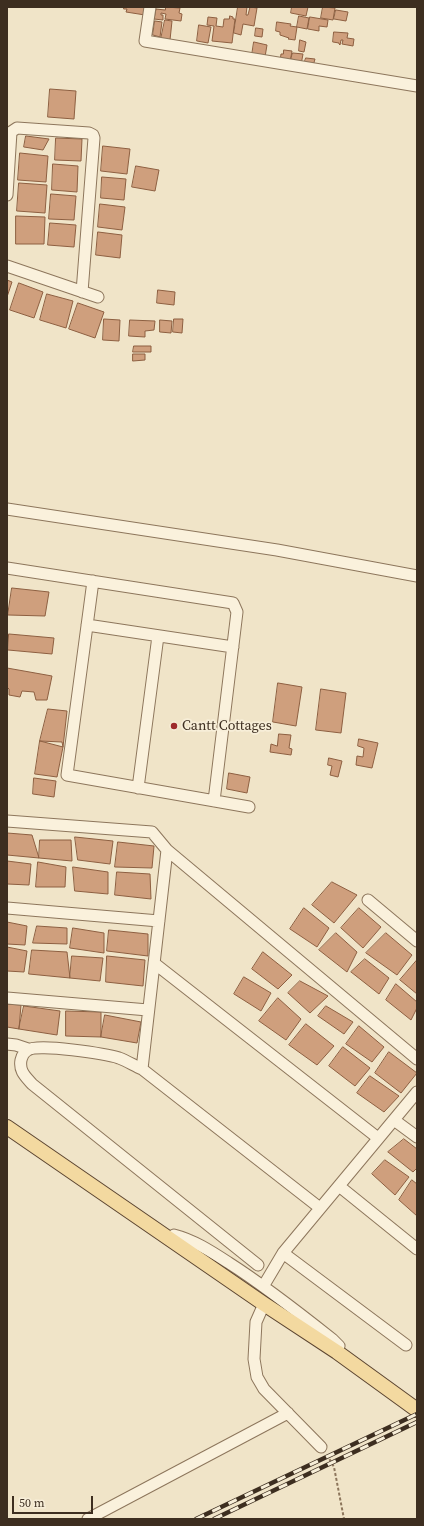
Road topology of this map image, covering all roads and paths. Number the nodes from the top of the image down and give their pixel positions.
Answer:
1 (150, 7) edge
2 (417, 86) edge
3 (7, 195) edge
4 (7, 266) edge
5 (82, 292) junction
6 (98, 297) dead end
7 (7, 510) edge
8 (7, 568) edge
9 (417, 576) edge
10 (93, 581) junction
11 (87, 625) junction
12 (158, 636) junction
13 (233, 647) junction
14 (138, 788) junction
15 (214, 801) junction
16 (249, 807) dead end
17 (7, 821) edge
18 (167, 850) junction
19 (368, 900) dead end
20 (7, 908) edge
21 (158, 921) junction
22 (417, 941) edge
23 (154, 963) junction
24 (7, 998) edge
25 (148, 1010) junction
26 (7, 1044) edge
27 (28, 1049) junction
28 (417, 1058) edge
29 (142, 1069) junction
30 (417, 1092) edge
31 (394, 1120) junction
32 (7, 1127) edge
33 (417, 1137) edge
34 (378, 1138) junction
35 (339, 1186) junction
36 (320, 1208) junction
37 (169, 1238) junction
38 (417, 1248) edge
39 (283, 1253) junction
40 (258, 1265) dead end
41 (264, 1285) junction
42 (264, 1304) junction
43 (406, 1345) dead end
44 (337, 1352) junction
45 (417, 1410) edge
46 (288, 1413) junction
47 (322, 1448) joint
48 (88, 1519) edge
49 (344, 1519) edge

1 - 2 street
3 - 5 street
4 - 5 street
5 - 6 street
7 - 9 street
8 - 10 street
10 - 11 street
10 - 13 street
11 - 12 street
11 - 14 street
12 - 13 street
12 - 14 street
13 - 15 street
14 - 15 street
15 - 16 street
17 - 18 street
18 - 21 street
18 - 28 street
19 - 22 street
20 - 21 street
21 - 23 street
23 - 25 street
23 - 34 street
24 - 25 street
25 - 29 street
26 - 27 street
27 - 29 street
27 - 40 street
29 - 36 street
30 - 31 street
31 - 33 street
31 - 34 street
32 - 37 main road
34 - 35 street
35 - 36 street
35 - 38 street
36 - 39 street
37 - 41 street
37 - 42 main road
39 - 41 street
39 - 43 street
41 - 44 street
42 - 44 main road
42 - 46 street
44 - 45 main road
46 - 47 street
46 - 48 street
47 - 49 path

